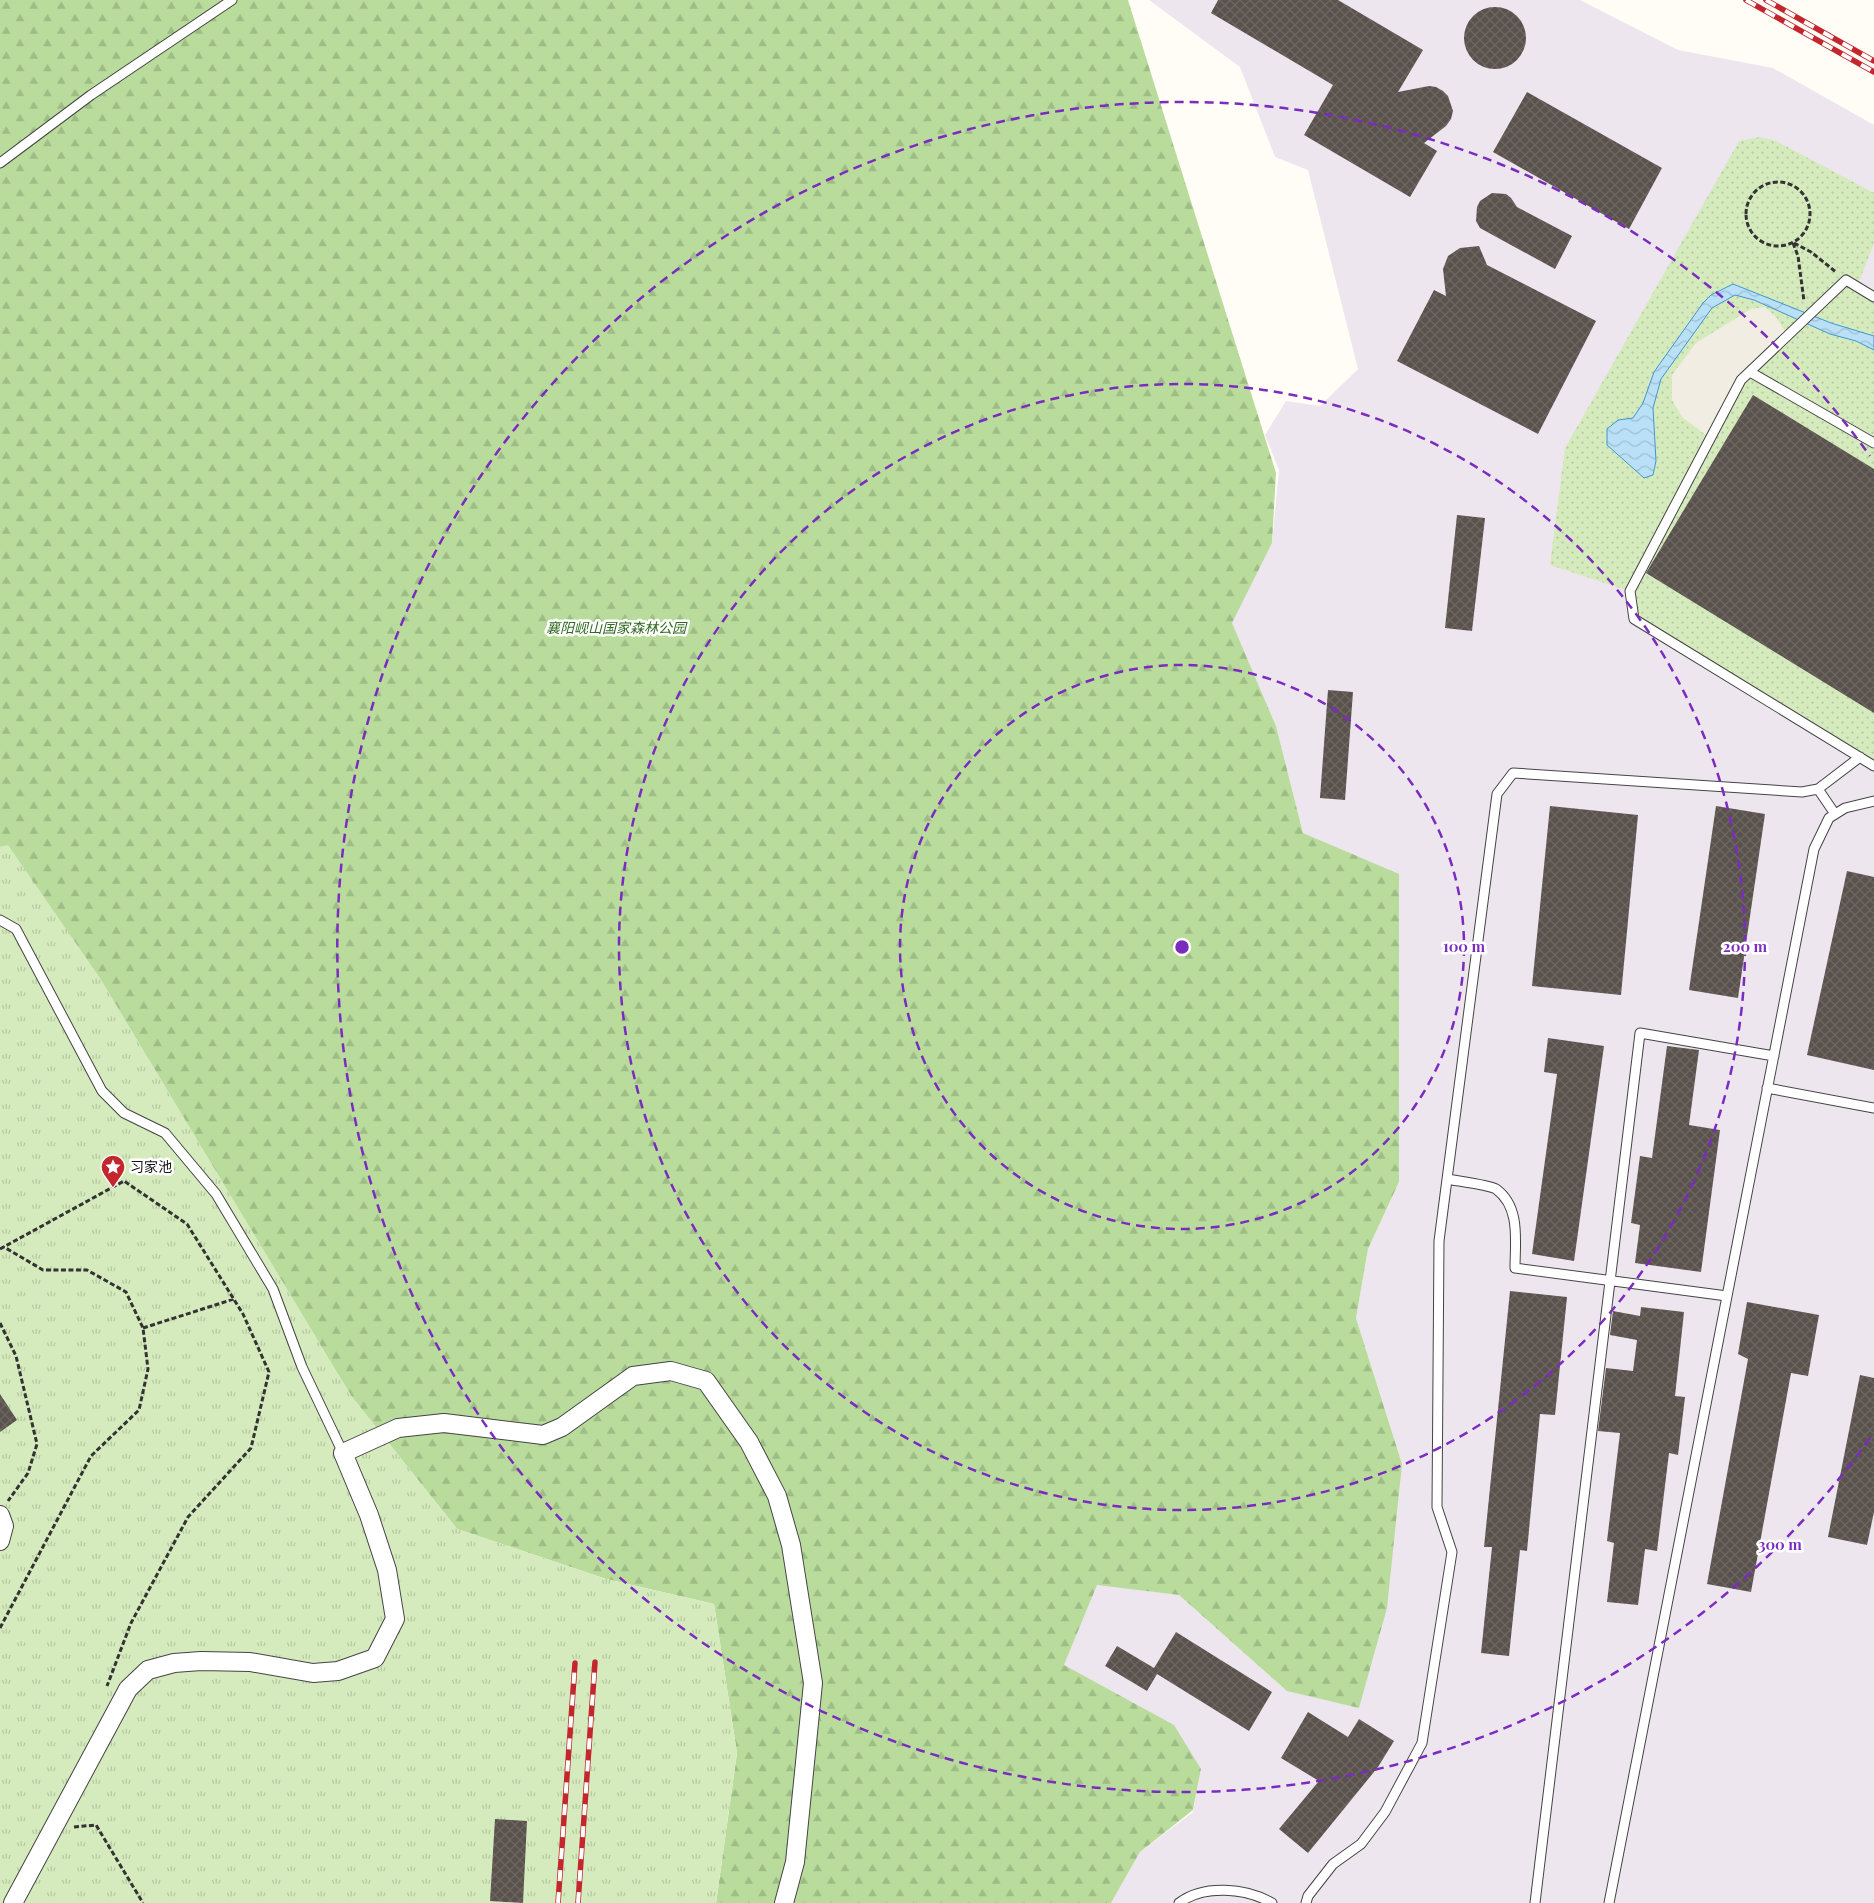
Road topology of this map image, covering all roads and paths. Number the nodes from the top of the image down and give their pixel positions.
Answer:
1 (232, 0) edge
2 (0, 162) edge
3 (1793, 243) junction
4 (1846, 280) junction
5 (1874, 297) edge
6 (1806, 319) junction
7 (1750, 372) junction
8 (1874, 443) edge
9 (1860, 757) junction
10 (1874, 764) edge
11 (1818, 789) junction
12 (1874, 801) edge
13 (1835, 814) junction
14 (0, 920) edge
15 (1774, 1056) junction
16 (1768, 1088) junction
17 (1874, 1108) edge
18 (1447, 1179) junction
19 (2, 1248) edge
20 (1610, 1282) junction
21 (1727, 1296) junction
22 (234, 1299) junction
23 (0, 1324) edge
24 (143, 1328) junction
25 (343, 1453) junction
26 (3, 1509) edge
27 (0, 1540) edge
28 (0, 1628) edge
29 (104, 1694) dead end
30 (53, 1829) junction
31 (13, 1903) edge
32 (143, 1903) edge
33 (784, 1903) edge
34 (1179, 1903) edge
35 (1272, 1903) edge
36 (1306, 1903) edge
37 (1536, 1903) edge
38 (1609, 1903) edge

1 - 2 lane
3 - 3 path
3 - 4 path
3 - 6 path
4 - 5 lane
4 - 6 lane
6 - 7 lane
7 - 8 lane
7 - 9 lane
9 - 10 lane
9 - 11 lane
11 - 13 lane
11 - 18 lane
12 - 13 lane
13 - 15 lane
14 - 25 lane
15 - 16 lane
15 - 20 lane
16 - 17 lane
16 - 21 lane
18 - 20 lane
18 - 36 lane
19 - 22 path
19 - 24 path
20 - 21 lane
20 - 37 lane
21 - 38 lane
22 - 24 path
22 - 29 path
23 - 26 path
24 - 28 path
25 - 30 street
25 - 33 street
26 - 27 street
30 - 31 street
30 - 32 path
34 - 35 lane

